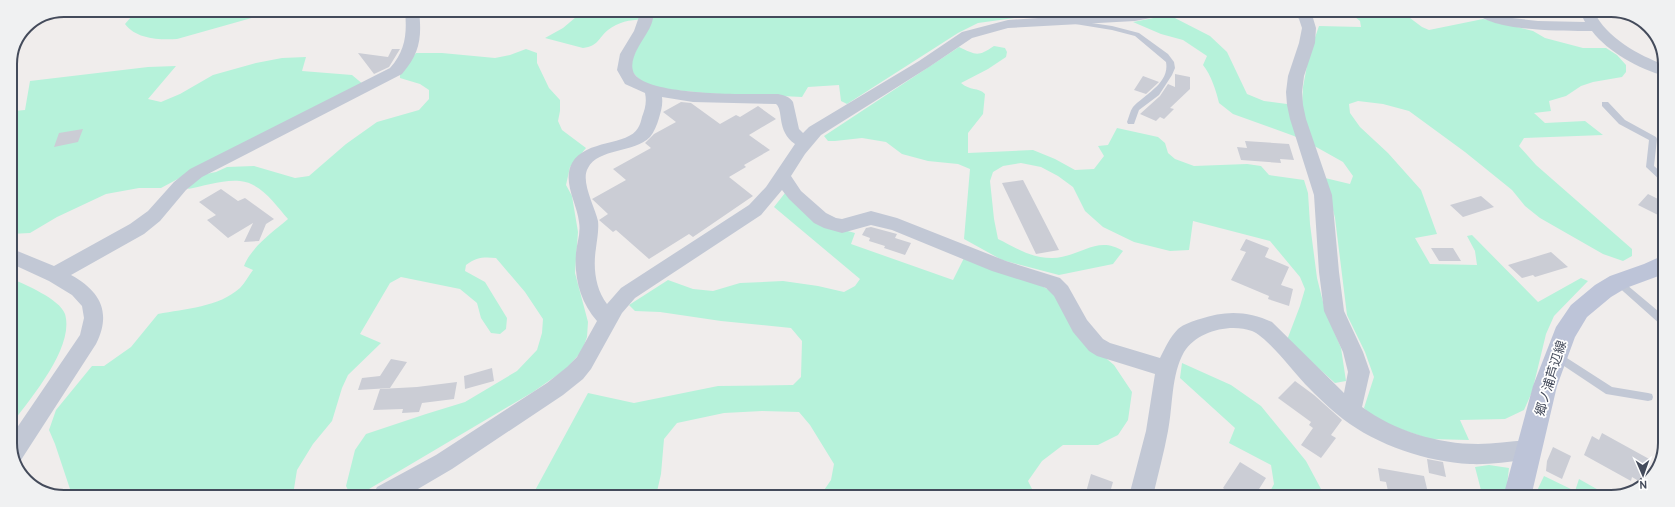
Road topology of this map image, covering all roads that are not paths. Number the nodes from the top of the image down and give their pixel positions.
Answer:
1 (413, 17) edge
2 (646, 17) edge
3 (1135, 17) edge
4 (1305, 17) edge
5 (1497, 17) edge
6 (1590, 17) edge
7 (1061, 21) junction
8 (1595, 26) junction
9 (1658, 69) edge
10 (652, 90) junction
11 (1605, 104) dead end
12 (1131, 122) dead end
13 (804, 142) junction
14 (1658, 174) edge
15 (782, 176) junction
16 (17, 258) edge
17 (1658, 270) edge
18 (55, 275) junction
19 (1618, 282) junction
20 (1658, 317) edge
21 (608, 320) junction
22 (1556, 356) junction
23 (1167, 369) junction
24 (1648, 397) dead end
25 (1350, 412) junction
26 (17, 447) edge
27 (1530, 450) junction
28 (395, 490) edge
29 (1142, 490) edge
30 (1519, 490) edge

1 - 18 street
2 - 10 street
3 - 7 street
4 - 25 street
5 - 8 street
6 - 8 street
7 - 12 lane
7 - 13 street
8 - 9 street
10 - 13 street
10 - 21 street
11 - 14 lane
13 - 15 street
15 - 21 street
15 - 23 street
16 - 18 street
17 - 19 main road, 郷ノ浦芦辺線
18 - 26 street
19 - 20 lane
19 - 22 main road, 郷ノ浦芦辺線
21 - 28 street
22 - 24 lane
22 - 27 main road, 郷ノ浦芦辺線
23 - 25 street
23 - 29 street
25 - 27 street
27 - 30 main road, 郷ノ浦芦辺線

